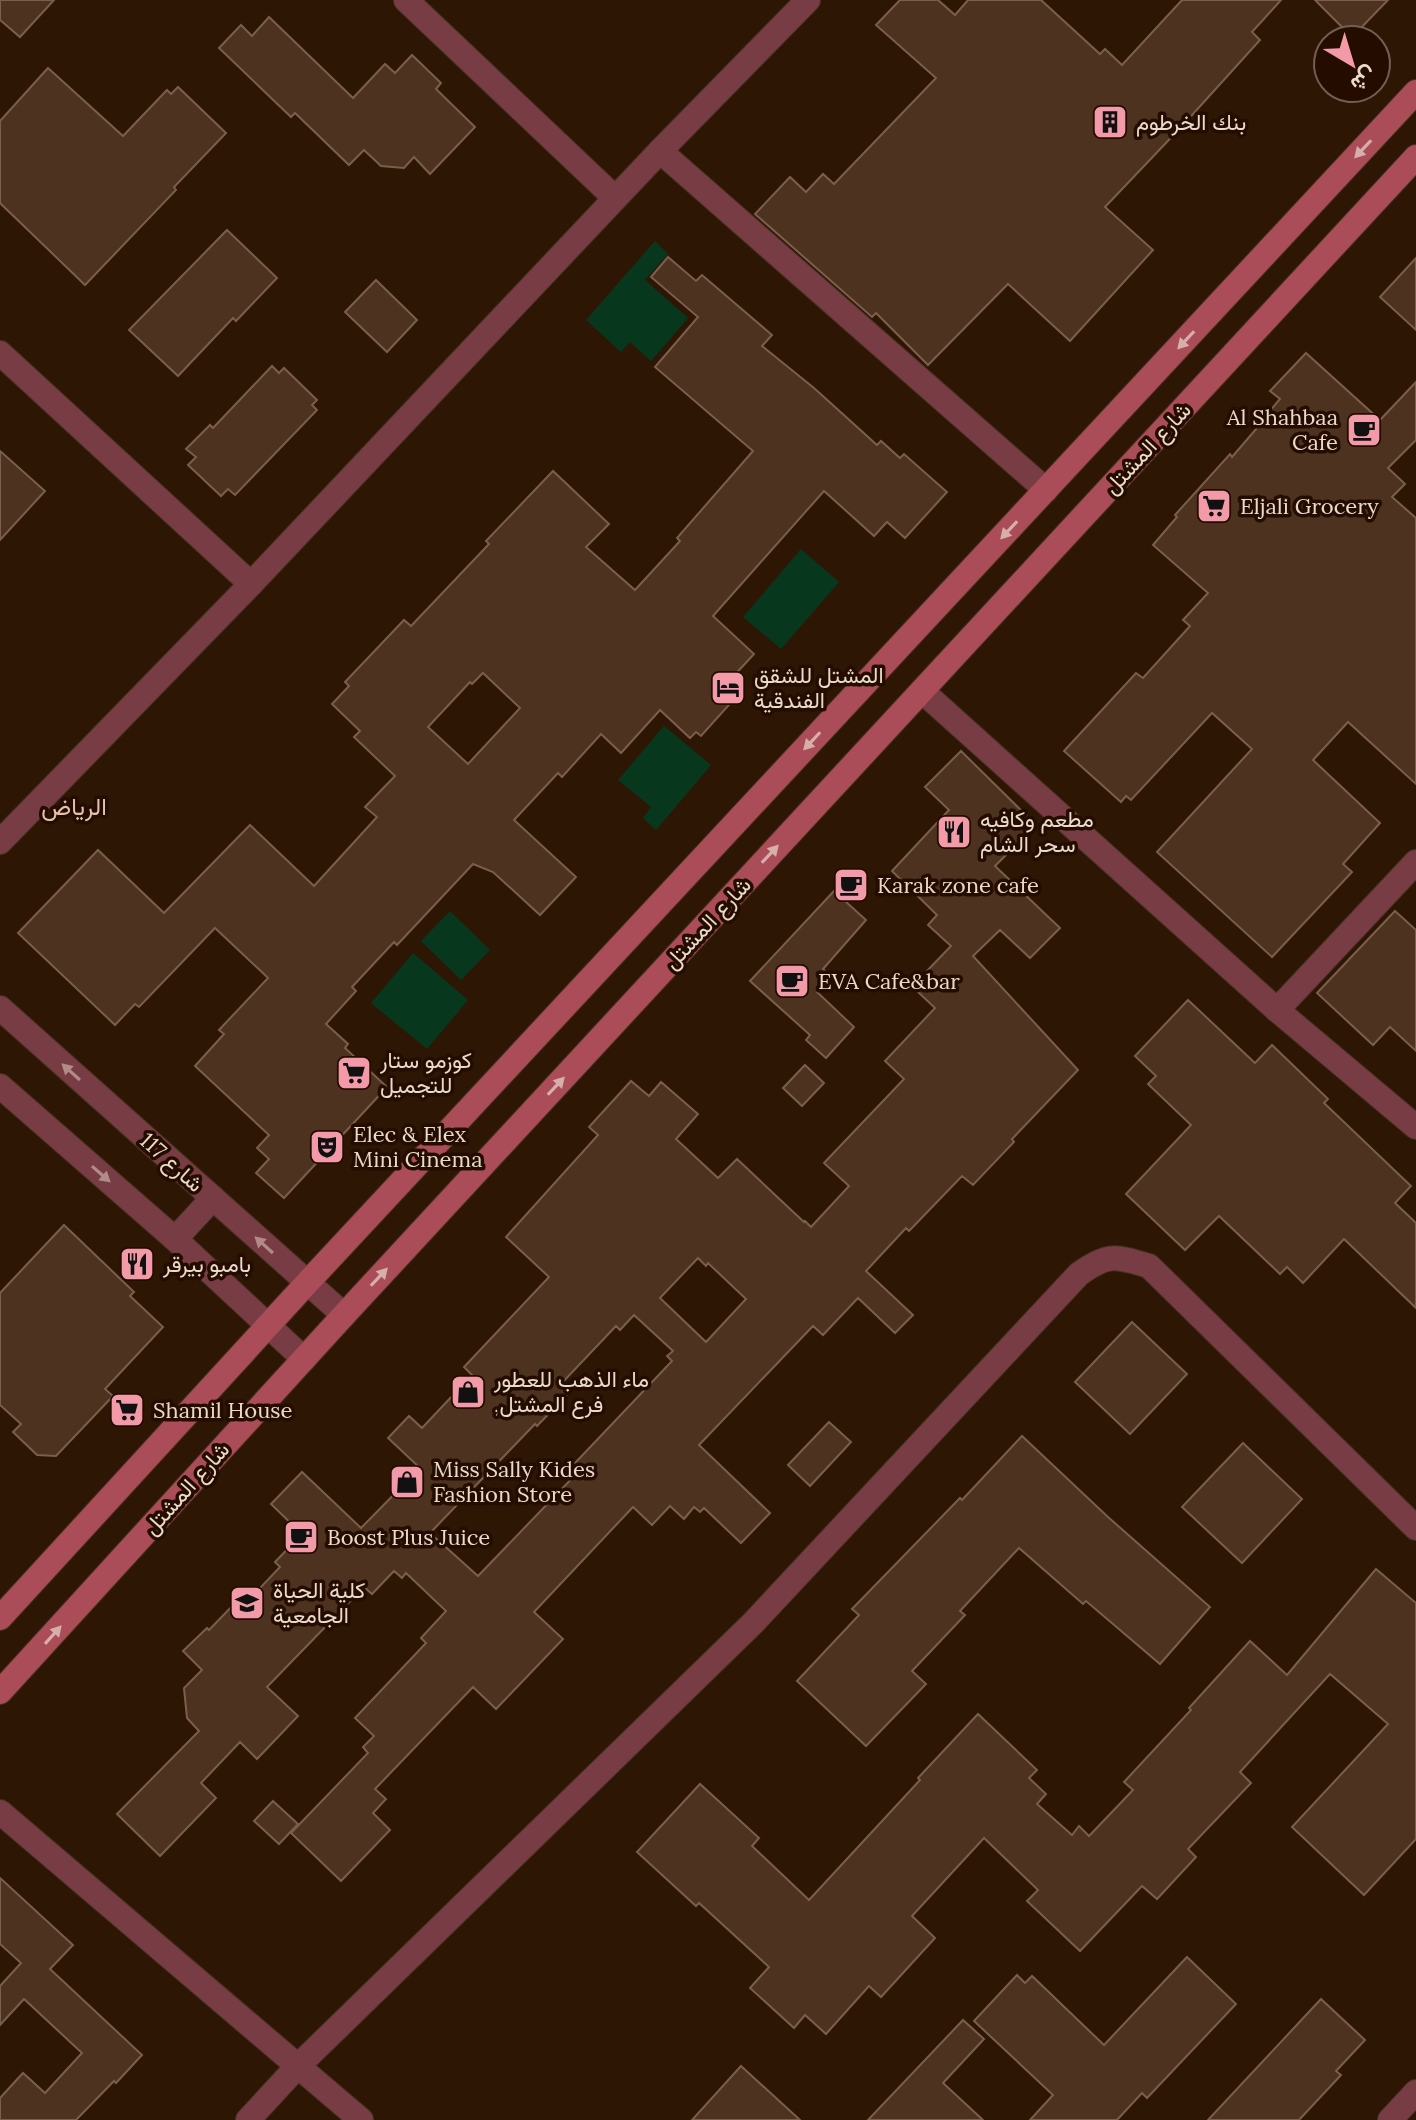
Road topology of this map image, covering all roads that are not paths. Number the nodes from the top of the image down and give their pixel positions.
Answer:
1 (406, 0) edge
2 (808, 0) edge
3 (1416, 92) edge
4 (660, 151) junction
5 (1416, 157) edge
6 (615, 198) junction
7 (0, 353) edge
8 (1046, 490) junction
9 (251, 584) junction
10 (922, 691) junction
11 (0, 842) edge
12 (1416, 862) edge
13 (0, 1008) edge
14 (1277, 1010) junction
15 (0, 1086) edge
16 (1416, 1127) edge
17 (213, 1198) junction
18 (175, 1239) junction
19 (307, 1283) junction
20 (344, 1315) junction
21 (268, 1326) junction
22 (304, 1359) junction
23 (1416, 1528) edge
24 (0, 1618) edge
25 (0, 1692) edge
26 (0, 1812) edge
27 (297, 2067) junction
28 (1416, 2092) edge
29 (248, 2120) edge
30 (361, 2120) edge
31 (1390, 2120) edge

1 - 6 street
2 - 4 street
3 -> 8 main road, شارع المشتل
4 - 6 street
4 - 8 street
5 - 10 main road, شارع المشتل
6 - 9 street
7 - 9 street
8 -> 19 main road, شارع المشتل
9 - 11 street
10 - 14 street
20 -> 10 main road, شارع المشتل
12 - 14 street
17 -> 13 street, شارع 117
14 - 16 street
15 -> 18 street
17 - 18 street
19 -> 17 street, شارع 117
18 - 21 street
19 - 20 street, شارع 117
19 - 21 main road, شارع المشتل
20 - 22 main road, شارع المشتل
21 - 22 street
21 - 24 main road, شارع المشتل
25 -> 22 main road, شارع المشتل
23 - 27 street
26 - 27 street
27 - 29 street
27 - 30 street
28 - 31 street

